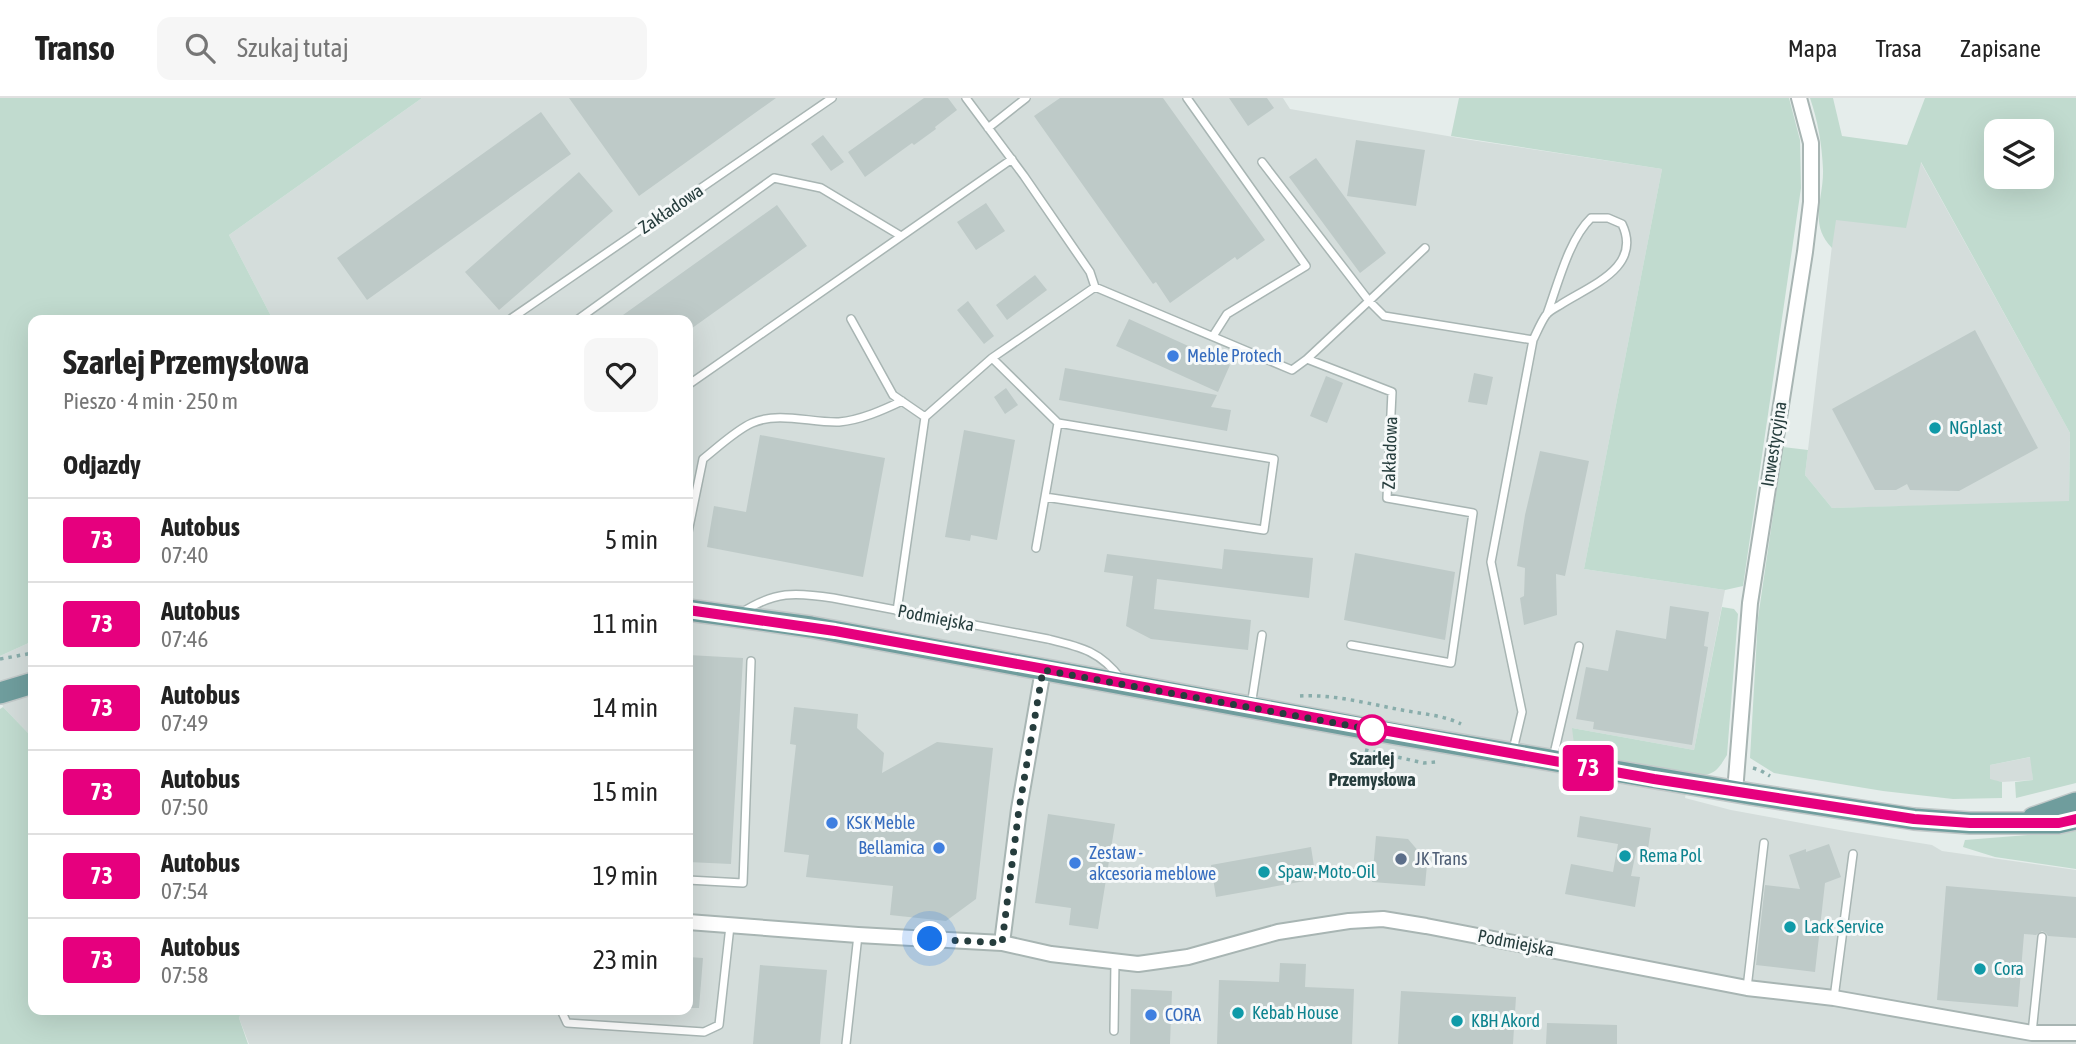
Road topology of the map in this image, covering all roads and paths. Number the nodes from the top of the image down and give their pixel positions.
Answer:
1 (832, 98) edge
2 (966, 98) edge
3 (1027, 98) edge
4 (1187, 98) edge
5 (1799, 98) edge
6 (988, 128) junction
7 (1012, 159) junction
8 (1262, 162) dead end
9 (901, 236) junction
10 (1425, 248) dead end
11 (1095, 286) junction
12 (1369, 301) junction
13 (1547, 314) junction
14 (516, 315) edge
15 (584, 315) edge
16 (851, 319) dead end
17 (1213, 337) junction
18 (1533, 340) junction
19 (992, 358) junction
20 (1307, 359) junction
21 (693, 382) edge
22 (902, 401) junction
23 (925, 418) junction
24 (1058, 422) junction
25 (1045, 497) junction
26 (693, 507) edge
27 (1036, 548) dead end
28 (693, 611) edge
29 (897, 611) junction
30 (736, 616) junction
31 (1262, 635) dead end
32 (1351, 645) dead end
33 (1578, 646) dead end
34 (28, 654) edge
35 (0, 659) edge
36 (751, 662) dead end
37 (1043, 670) junction
38 (1126, 685) junction
39 (28, 689) edge
40 (0, 693) edge
41 (1291, 696) dead end
42 (1250, 707) junction
43 (1467, 728) dead end
44 (1512, 754) junction
45 (1552, 762) junction
46 (1753, 768) dead end
47 (1772, 778) dead end
48 (1735, 792) junction
49 (2076, 803) edge
50 (2076, 819) edge
51 (2025, 822) junction
52 (1764, 843) dead end
53 (1853, 854) dead end
54 (693, 880) edge
55 (693, 922) edge
56 (730, 926) junction
57 (858, 935) junction
58 (2042, 937) dead end
59 (1002, 943) junction
60 (1115, 961) junction
61 (1747, 988) junction
62 (1834, 998) junction
63 (563, 1015) edge
64 (1114, 1031) dead end
65 (2032, 1033) junction
66 (2076, 1033) edge
67 (846, 1044) edge

1 - 14 lane, Zakładowa
2 - 6 lane
3 - 6 lane
4 - 17 lane
5 - 48 street, Inwestycyjna
6 - 7 lane
7 - 9 lane
7 - 11 lane
8 - 12 lane
9 - 15 lane
9 - 21 lane
10 - 12 lane
11 - 17 lane, Zakładowa
11 - 19 lane
12 - 18 lane
12 - 20 lane
13 - 13 lane
13 - 18 lane
16 - 22 lane
17 - 20 lane, Zakładowa
18 - 44 lane
19 - 23 lane
19 - 24 lane
20 - 32 lane, Zakładowa
22 - 23 lane
22 - 26 lane
23 - 29 lane
24 - 25 lane
24 - 25 lane
25 - 27 lane
28 - 30 main road, Podmiejska
29 - 30 lane, Podmiejska
29 - 38 lane, Podmiejska
30 - 37 main road, Podmiejska
31 - 42 lane
33 - 45 lane
34 - 35 path
36 - 54 lane
37 - 38 main road, Podmiejska
37 - 59 street
38 - 42 main road, Podmiejska
39 - 40 main road
41 - 43 path
42 - 44 main road, Podmiejska
44 - 45 main road, Podmiejska
45 - 48 main road, Podmiejska
46 - 47 path
48 - 51 main road, Podmiejska
49 - 51 main road, Podmiejska
50 - 51 main road, Podmiejska
52 - 61 lane
53 - 62 lane
55 - 56 street, Podmiejska
56 - 57 street, Podmiejska
56 - 63 lane
57 - 59 street, Podmiejska
57 - 67 lane
58 - 65 lane
59 - 60 street, Podmiejska
60 - 61 street, Podmiejska
60 - 64 lane
61 - 62 street, Podmiejska
62 - 65 street, Podmiejska
65 - 66 street, Podmiejska

